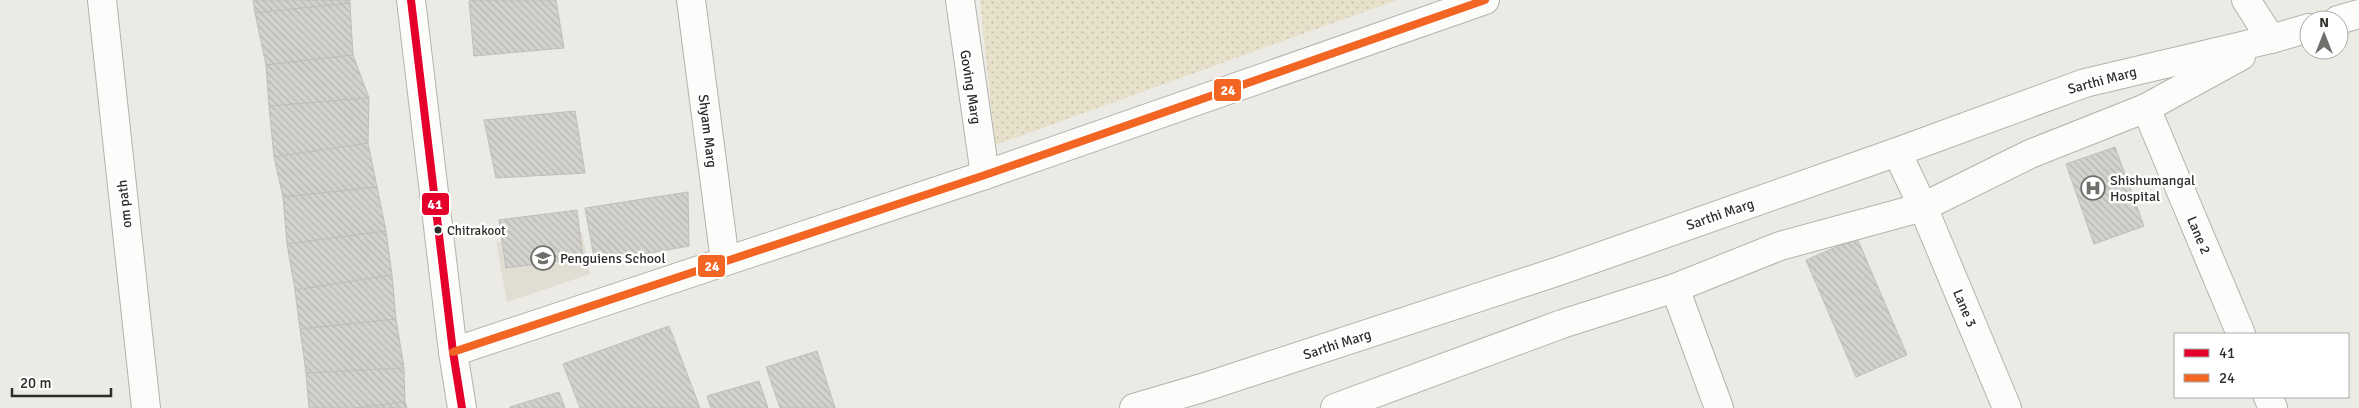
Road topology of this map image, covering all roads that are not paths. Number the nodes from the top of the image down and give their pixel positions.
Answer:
1 (102, 0) edge
2 (411, 0) edge
3 (691, 0) edge
4 (960, 0) edge
5 (1485, 0) edge
6 (2246, 0) edge
7 (2299, 31) edge
8 (2271, 40) junction
9 (2146, 108) junction
10 (1897, 152) junction
11 (984, 175) junction
12 (1923, 207) junction
13 (725, 261) junction
14 (1675, 288) junction
15 (2241, 333) edge
16 (453, 352) junction
17 (146, 408) edge
18 (462, 408) edge
19 (1134, 408) edge
20 (1335, 408) edge
21 (1719, 408) edge
22 (2007, 408) edge

1 - 17 street, om path
2 - 16 street
3 - 13 street, Shyam Marg
4 - 11 street, Goving Marg
5 - 11 street
6 - 8 street
7 - 8 street, Sarthi Marg
8 - 9 street
8 - 10 street, Sarthi Marg
9 - 12 street
9 - 15 street, Lane 2
10 - 12 street, Lane 3
10 - 19 street, Sarthi Marg
11 - 13 street
12 - 14 street
12 - 22 street, Lane 3
13 - 16 street
14 - 20 street
14 - 21 street
16 - 18 street

